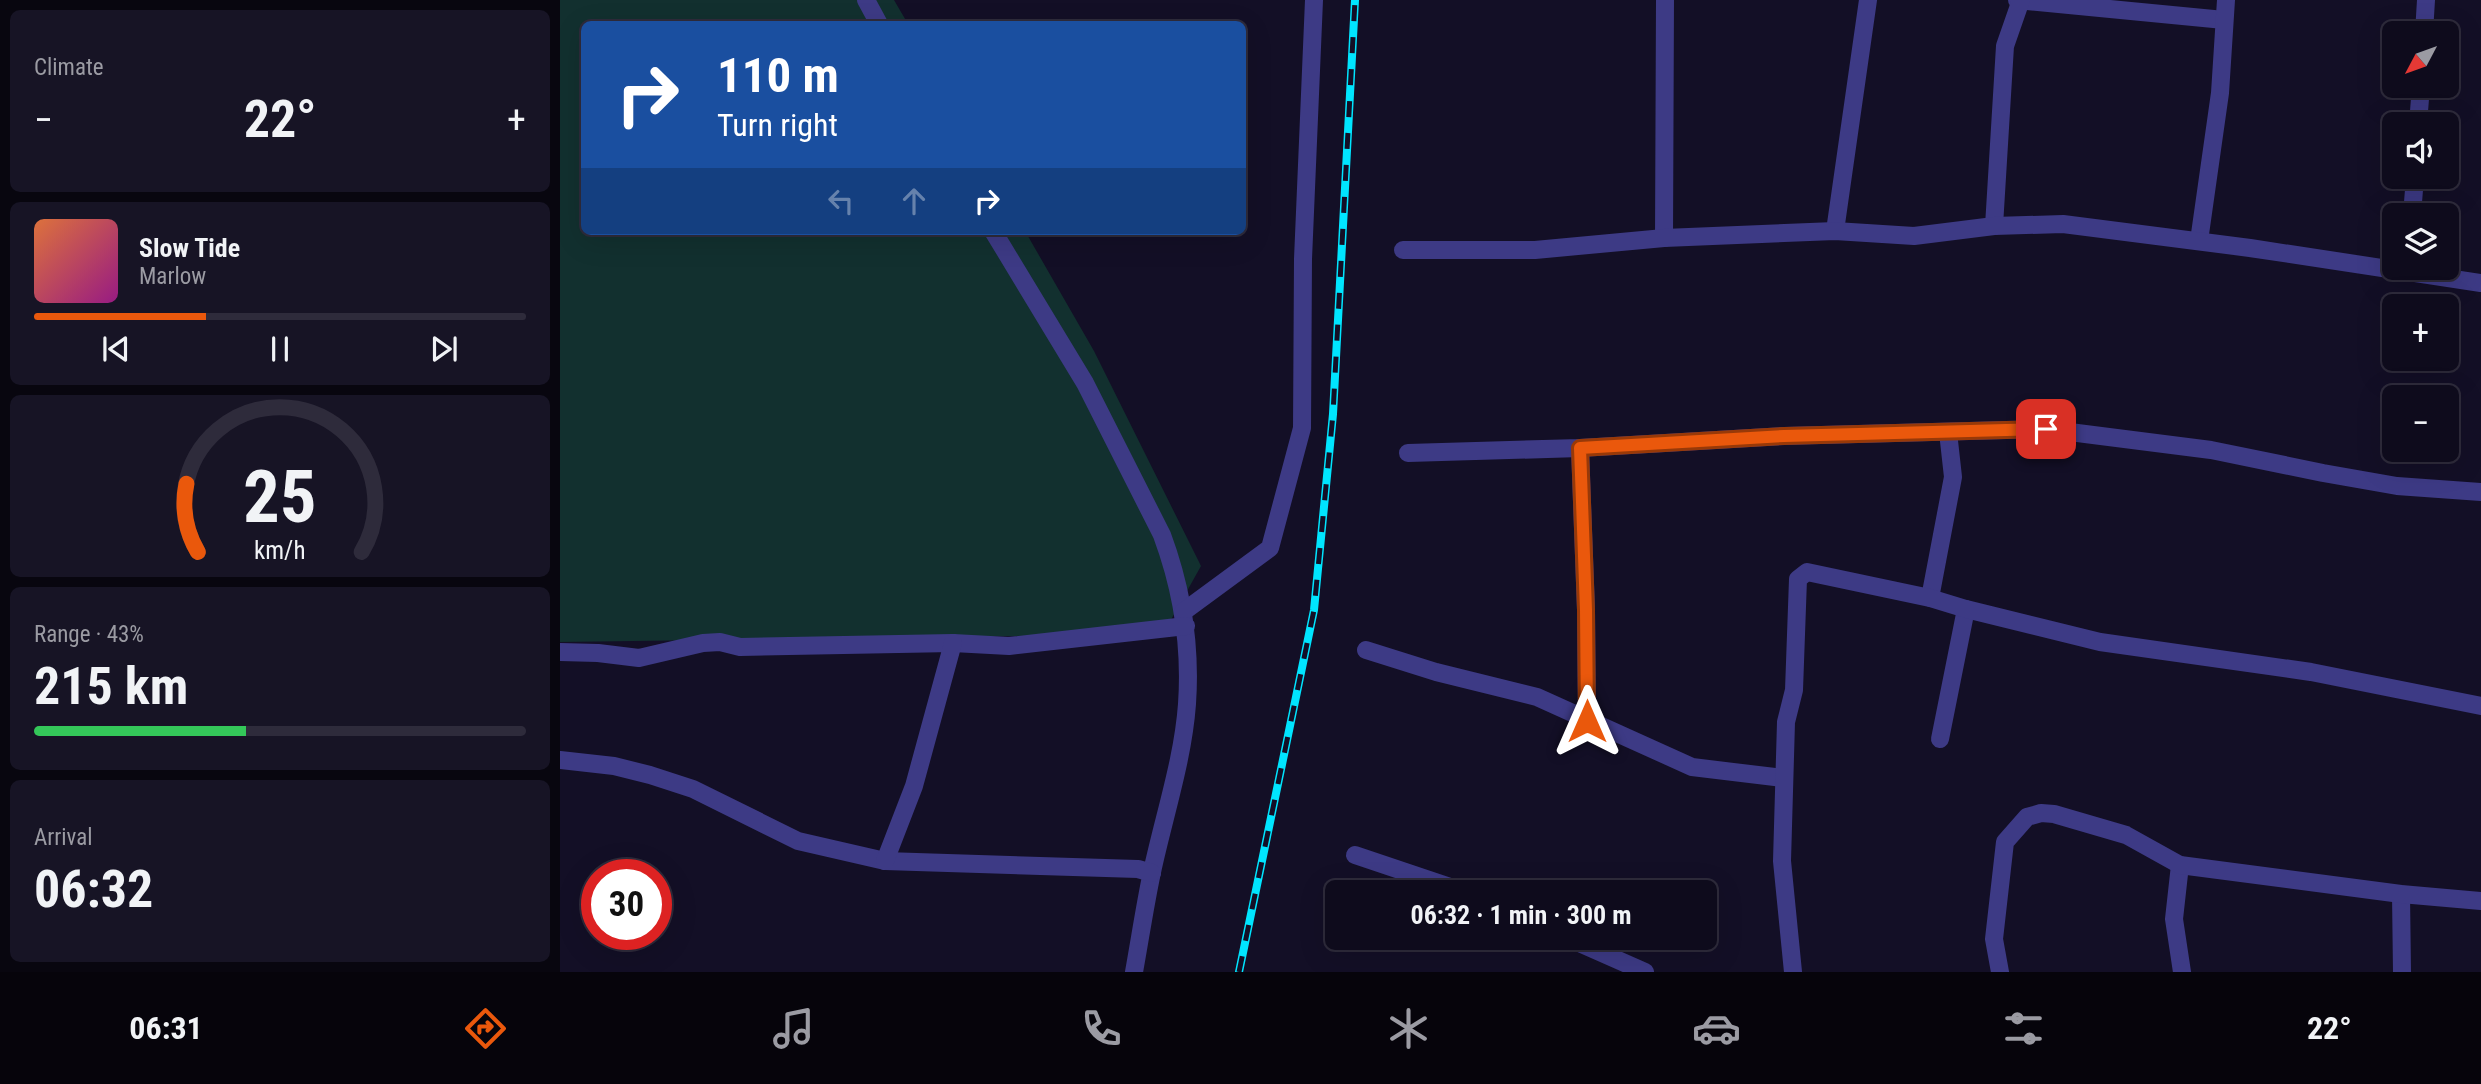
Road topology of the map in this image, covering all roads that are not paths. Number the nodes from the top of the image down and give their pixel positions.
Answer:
1 (866, 0) edge
2 (1314, 0) edge
3 (1665, 0) edge
4 (1868, 0) edge
5 (2019, 0) edge
6 (2226, 0) edge
7 (2426, 0) edge
8 (2224, 20) junction
9 (877, 21) edge
10 (2425, 21) edge
11 (1994, 226) junction
12 (1835, 231) junction
13 (995, 235) edge
14 (1664, 238) junction
15 (2199, 241) junction
16 (1403, 250) dead end
17 (2382, 266) edge
18 (2459, 279) edge
19 (2481, 283) edge
20 (1948, 432) junction
21 (1580, 448) junction
22 (1408, 453) dead end
23 (2481, 492) edge
24 (1930, 598) junction
25 (1966, 609) junction
26 (1184, 619) junction
27 (953, 643) junction
28 (1366, 650) dead end
29 (560, 652) edge
30 (2481, 706) edge
31 (1587, 721) junction
32 (1940, 739) dead end
33 (560, 760) edge
34 (1783, 778) junction
35 (1355, 855) dead end
36 (885, 861) junction
37 (2180, 864) junction
38 (1152, 873) junction
39 (1429, 880) edge
40 (2401, 894) junction
41 (2481, 901) edge
42 (1595, 950) edge
43 (1134, 972) edge
44 (1645, 972) edge
45 (1793, 972) edge
46 (2000, 972) edge
47 (2182, 972) edge
48 (2402, 972) edge

1 - 9 street
2 - 26 street
3 - 14 street
4 - 12 street
5 - 8 street
5 - 11 street
6 - 8 street
7 - 10 street
8 - 15 street
11 - 12 street
11 - 15 street
12 - 14 street
13 - 26 street
14 - 16 street
15 - 17 street
18 - 19 street
20 - 21 street
20 - 23 street
20 - 24 street
21 - 22 street
21 - 31 street
24 - 25 street
24 - 34 street
25 - 30 street
25 - 32 street
26 - 27 street
26 - 38 street
27 - 29 street
27 - 36 street
28 - 31 street
31 - 34 street
33 - 36 street
34 - 45 street
35 - 39 street
36 - 38 street
37 - 40 street
37 - 46 street
37 - 47 street
38 - 43 street
40 - 41 street
40 - 48 street
42 - 44 street

